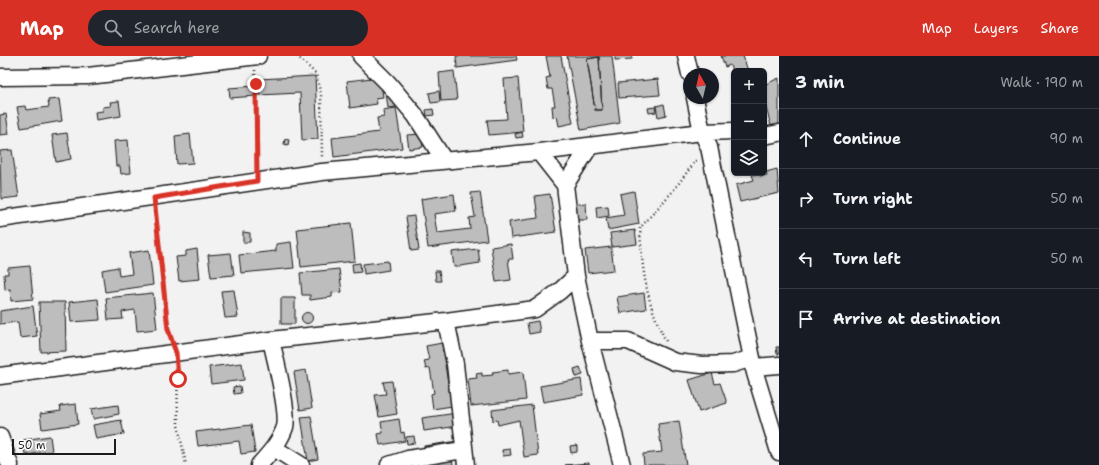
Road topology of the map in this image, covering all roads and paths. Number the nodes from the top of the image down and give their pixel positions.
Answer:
1 (297, 56) edge
2 (361, 56) edge
3 (686, 56) edge
4 (230, 57) edge
5 (257, 57) edge
6 (689, 68) edge
7 (0, 78) edge
8 (696, 104) edge
9 (731, 131) edge
10 (702, 132) junction
11 (779, 133) edge
12 (767, 135) edge
13 (590, 146) junction
14 (709, 147) junction
15 (539, 152) junction
16 (444, 160) junction
17 (322, 172) junction
18 (257, 181) junction
19 (565, 185) junction
20 (154, 198) junction
21 (0, 219) edge
22 (576, 276) junction
23 (446, 321) junction
24 (271, 340) junction
25 (590, 341) junction
26 (176, 353) junction
27 (670, 360) junction
28 (753, 362) junction
29 (779, 365) edge
30 (0, 376) edge
31 (0, 437) edge
32 (274, 448) junction
33 (779, 452) edge
34 (464, 458) edge
35 (10, 465) edge
36 (186, 465) edge
37 (259, 465) edge
38 (301, 465) edge
39 (390, 465) edge
40 (622, 465) edge

1 - 17 path
2 - 16 street
3 - 6 street
4 - 5 street
4 - 7 street
5 - 18 path
8 - 10 street
9 - 10 street
10 - 13 street
10 - 14 street
11 - 12 street
13 - 15 street
13 - 19 street
14 - 27 path
14 - 28 street
15 - 16 street
15 - 19 street
16 - 17 street
17 - 18 street
18 - 20 street
19 - 22 street
20 - 21 street
20 - 26 path
22 - 23 street
22 - 25 street
23 - 24 street
23 - 34 street
24 - 26 street
24 - 32 street
25 - 27 street
25 - 40 street
26 - 30 street
26 - 36 path
27 - 28 street
28 - 29 street
28 - 33 street
31 - 35 street
32 - 37 street
32 - 38 street
34 - 39 street

